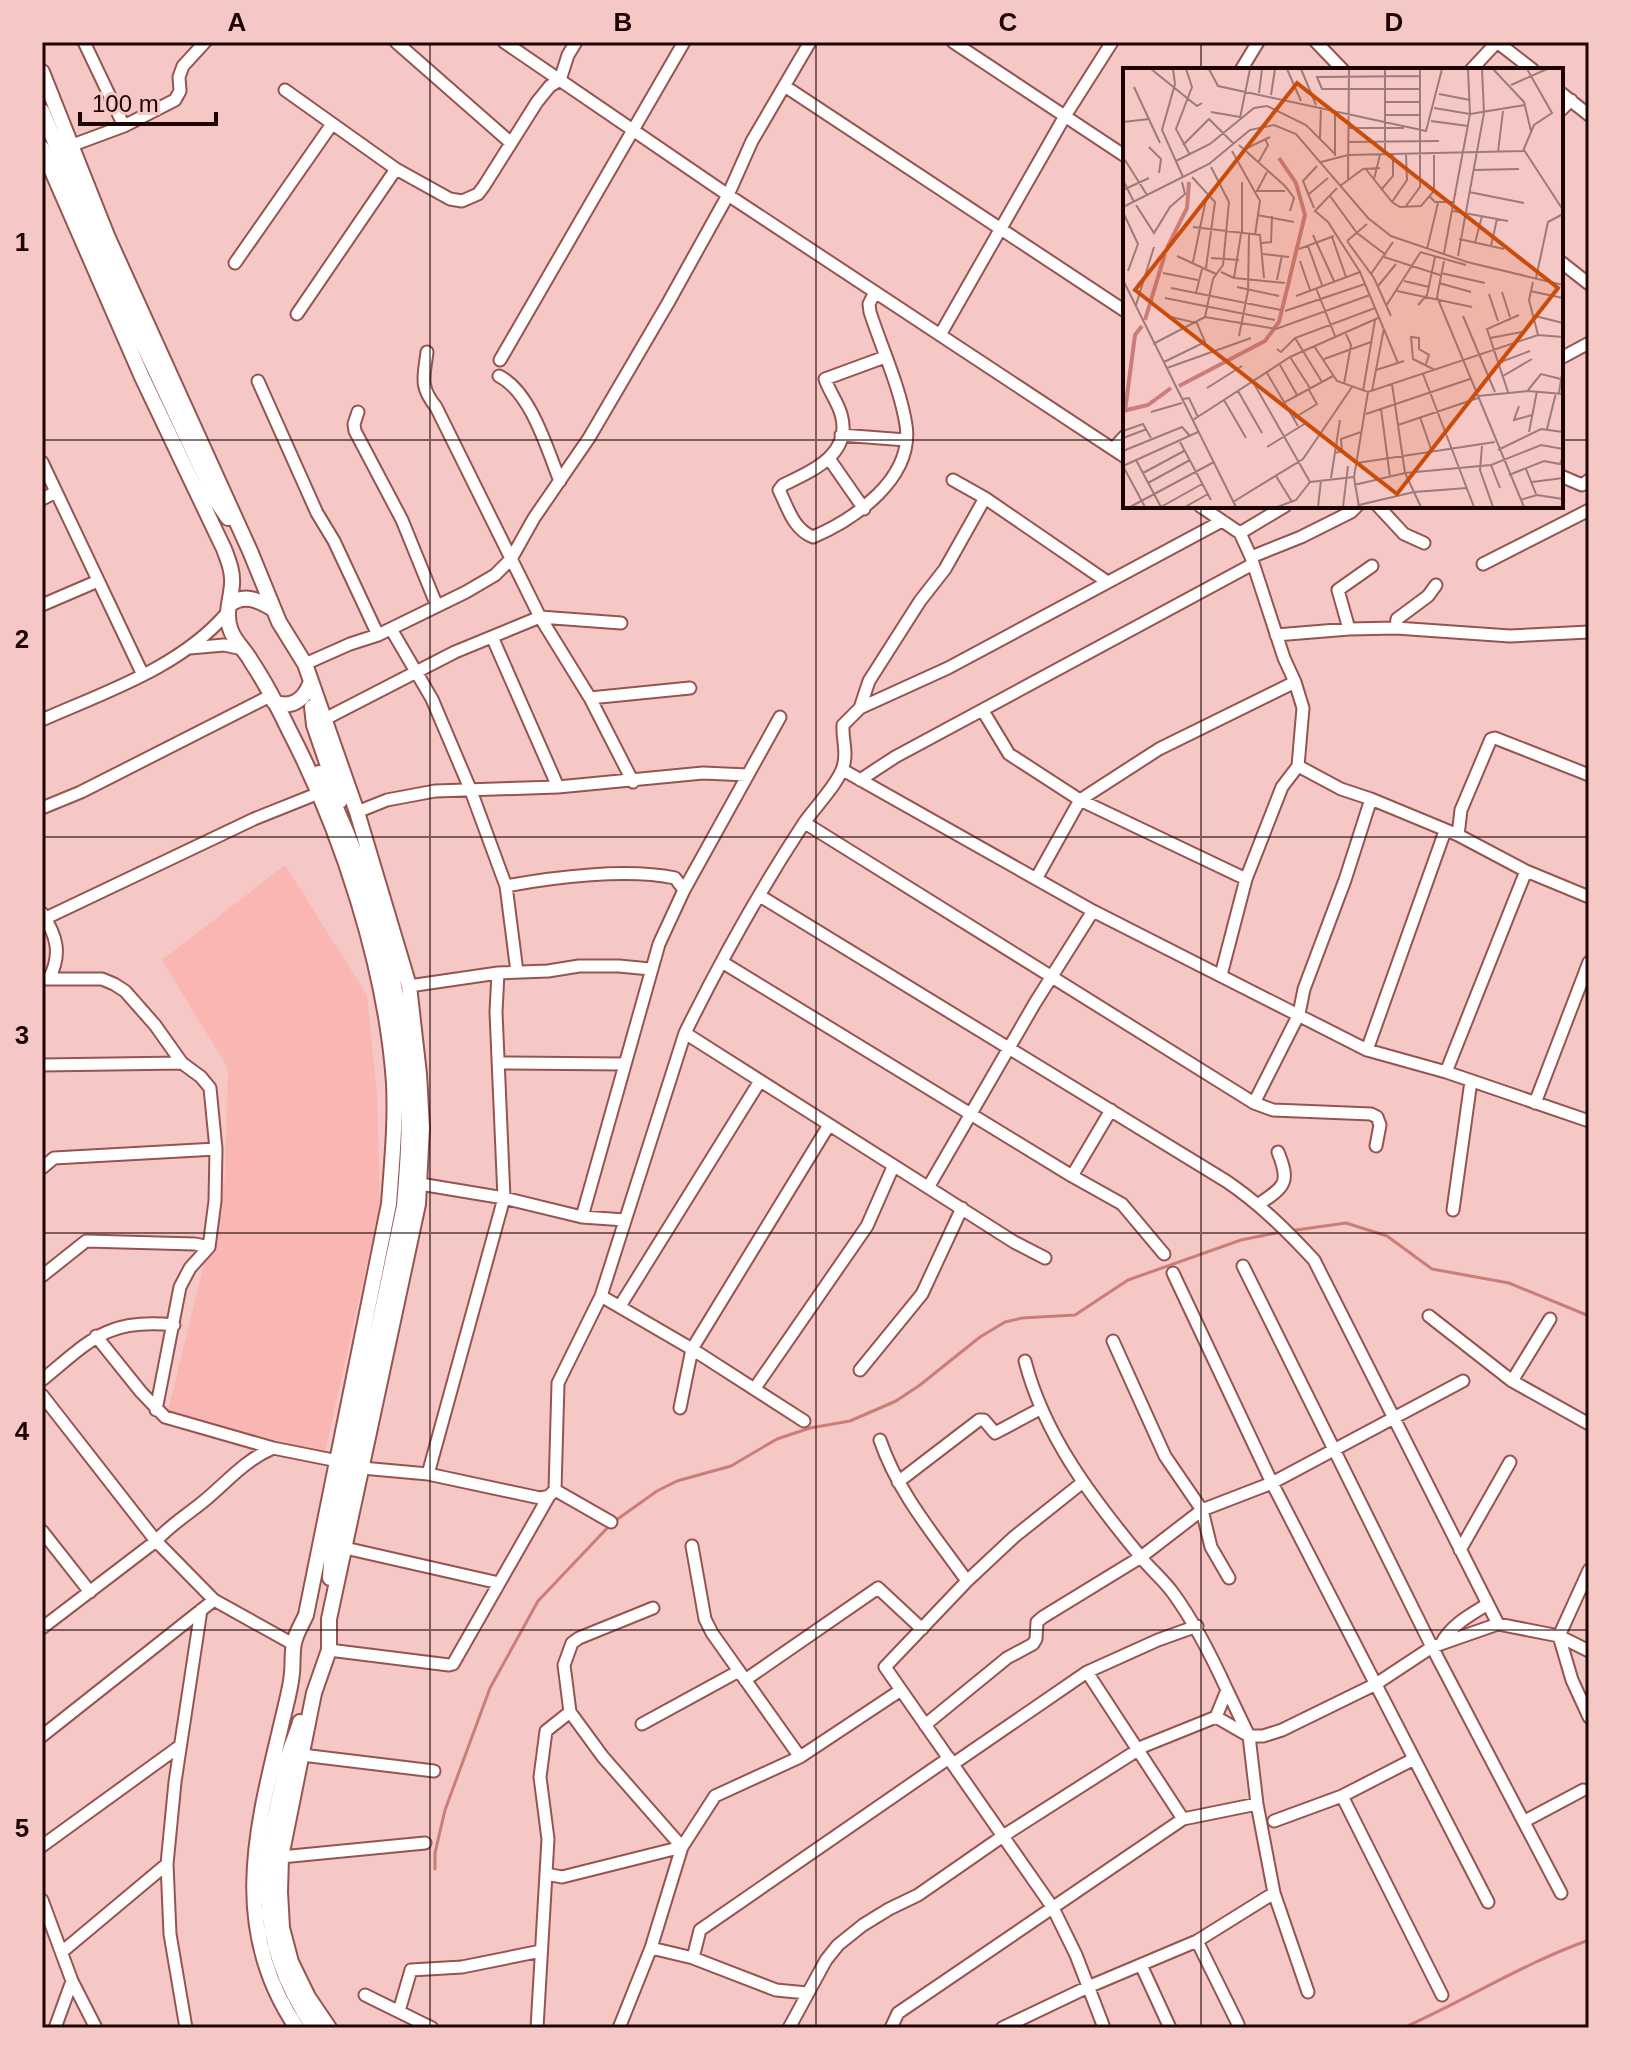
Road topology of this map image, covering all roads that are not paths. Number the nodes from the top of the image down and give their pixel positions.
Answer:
1 (84, 42) edge
2 (205, 42) edge
3 (396, 42) edge
4 (504, 42) edge
5 (576, 42) edge
6 (684, 42) edge
7 (810, 42) edge
8 (953, 42) edge
9 (1112, 42) edge
10 (1258, 42) edge
11 (1316, 42) edge
12 (1497, 42) edge
13 (1242, 68) edge
14 (1341, 68) edge
15 (1473, 68) edge
16 (1530, 68) edge
17 (42, 72) edge
18 (560, 80) junction
19 (786, 87) junction
20 (285, 90) dead end
21 (1566, 96) edge
22 (42, 111) edge
23 (1589, 115) edge
24 (1065, 116) junction
25 (332, 124) junction
26 (124, 126) junction
27 (633, 130) junction
28 (510, 142) junction
29 (70, 146) junction
30 (42, 148) edge
31 (1123, 155) edge
32 (396, 169) junction
33 (728, 195) junction
34 (1001, 229) junction
35 (235, 263) dead end
36 (1563, 264) edge
37 (1589, 284) edge
38 (875, 292) junction
39 (1123, 310) edge
40 (297, 314) dead end
41 (940, 335) junction
42 (1589, 343) edge
43 (427, 352) dead end
44 (885, 357) junction
45 (1563, 357) edge
46 (500, 360) dead end
47 (499, 376) dead end
48 (258, 381) dead end
49 (358, 412) dead end
50 (841, 435) junction
51 (1123, 438) edge
52 (906, 440) junction
53 (1113, 449) junction
54 (1123, 456) edge
55 (830, 460) junction
56 (42, 462) edge
57 (1563, 477) edge
58 (953, 480) dead end
59 (1589, 480) edge
60 (560, 481) junction
61 (56, 492) junction
62 (985, 498) junction
63 (42, 499) edge
64 (217, 502) junction
65 (1203, 508) edge
66 (1282, 508) edge
67 (1355, 508) edge
68 (1380, 508) edge
69 (864, 509) junction
70 (1589, 510) edge
71 (1222, 521) junction
72 (1240, 533) junction
73 (1424, 543) dead end
74 (511, 559) junction
75 (1252, 561) junction
76 (1483, 564) dead end
77 (1372, 566) dead end
78 (257, 568) junction
79 (231, 569) junction
80 (98, 581) junction
81 (1106, 581) junction
82 (1436, 585) dead end
83 (42, 605) edge
84 (437, 606) junction
85 (273, 609) junction
86 (228, 610) junction
87 (540, 617) junction
88 (621, 623) dead end
89 (1396, 628) junction
90 (391, 629) junction
91 (1349, 629) junction
92 (1589, 632) edge
93 (378, 635) junction
94 (1276, 635) junction
95 (493, 639) junction
96 (189, 648) junction
97 (243, 649) junction
98 (305, 664) junction
99 (417, 673) junction
100 (143, 675) junction
101 (1295, 682) junction
102 (690, 688) dead end
103 (312, 690) junction
104 (590, 698) junction
105 (275, 704) junction
106 (860, 708) junction
107 (983, 711) junction
108 (780, 717) dead end
109 (42, 720) edge
110 (323, 720) junction
111 (1298, 766) junction
112 (843, 770) junction
113 (748, 775) junction
114 (1589, 775) edge
115 (860, 780) junction
116 (633, 782) junction
117 (558, 787) junction
118 (471, 791) junction
119 (319, 793) junction
120 (1371, 799) junction
121 (1080, 800) junction
122 (42, 808) edge
123 (357, 812) junction
124 (341, 813) junction
125 (805, 823) junction
126 (1445, 831) junction
127 (1458, 835) junction
128 (1526, 871) junction
129 (1036, 879) junction
130 (1246, 879) junction
131 (506, 886) junction
132 (684, 890) junction
133 (760, 896) junction
134 (1589, 897) edge
135 (1093, 911) junction
136 (44, 915) edge
137 (722, 962) junction
138 (1589, 962) edge
139 (650, 969) junction
140 (517, 972) junction
141 (498, 973) junction
142 (1221, 975) junction
143 (1052, 977) junction
144 (46, 979) edge
145 (409, 986) junction
146 (1299, 1014) junction
147 (685, 1033) junction
148 (1009, 1048) junction
149 (1367, 1050) junction
150 (182, 1063) junction
151 (499, 1063) junction
152 (624, 1064) junction
153 (42, 1065) edge
154 (1446, 1072) junction
155 (760, 1081) junction
156 (1471, 1081) junction
157 (1254, 1103) junction
158 (1535, 1103) junction
159 (1111, 1110) junction
160 (970, 1114) junction
161 (1589, 1121) edge
162 (829, 1125) junction
163 (1376, 1146) dead end
164 (216, 1149) junction
165 (1278, 1152) dead end
166 (893, 1167) junction
167 (42, 1168) edge
168 (1072, 1176) junction
169 (420, 1184) junction
170 (929, 1186) junction
171 (504, 1198) junction
172 (1259, 1204) junction
173 (962, 1208) junction
174 (1453, 1210) dead end
175 (582, 1217) junction
176 (625, 1220) junction
177 (209, 1247) junction
178 (1164, 1254) dead end
179 (1045, 1258) dead end
180 (1243, 1266) dead end
181 (1173, 1273) dead end
182 (42, 1276) edge
183 (601, 1296) junction
184 (620, 1306) junction
185 (1429, 1316) dead end
186 (1550, 1319) dead end
187 (174, 1325) junction
188 (96, 1336) junction
189 (1113, 1341) dead end
190 (692, 1349) junction
191 (1025, 1361) dead end
192 (860, 1370) dead end
193 (42, 1380) edge
194 (1463, 1381) dead end
195 (1512, 1381) junction
196 (755, 1388) junction
197 (42, 1395) edge
198 (680, 1408) dead end
199 (1040, 1409) junction
200 (156, 1410) junction
201 (1394, 1418) junction
202 (804, 1421) dead end
203 (1589, 1424) edge
204 (880, 1440) dead end
205 (273, 1448) junction
206 (1334, 1450) junction
207 (338, 1461) junction
208 (1510, 1462) dead end
209 (362, 1468) junction
210 (428, 1474) junction
211 (898, 1482) junction
212 (1083, 1482) junction
213 (1272, 1483) junction
214 (552, 1493) junction
215 (1202, 1510) junction
216 (611, 1522) dead end
217 (42, 1531) edge
218 (156, 1541) junction
219 (692, 1546) dead end
220 (338, 1548) junction
221 (1460, 1550) junction
222 (1141, 1557) junction
223 (1589, 1570) edge
224 (1229, 1578) dead end
225 (967, 1581) junction
226 (499, 1583) junction
227 (90, 1592) junction
228 (214, 1600) junction
229 (1488, 1604) junction
230 (653, 1608) dead end
231 (201, 1610) junction
232 (303, 1622) junction
233 (1498, 1624) junction
234 (1197, 1626) junction
235 (42, 1628) edge
236 (922, 1629) junction
237 (1559, 1636) junction
238 (329, 1644) junction
239 (1436, 1646) junction
240 (1589, 1651) edge
241 (293, 1652) junction
242 (323, 1666) junction
243 (1087, 1672) junction
244 (742, 1676) junction
245 (1376, 1684) junction
246 (290, 1689) junction
247 (901, 1690) junction
248 (1227, 1690) junction
249 (570, 1712) junction
250 (1216, 1717) junction
251 (1589, 1717) edge
252 (642, 1724) dead end
253 (925, 1725) junction
254 (42, 1736) edge
255 (1249, 1736) junction
256 (180, 1746) junction
257 (1138, 1750) junction
258 (296, 1754) junction
259 (800, 1757) junction
260 (1414, 1759) junction
261 (951, 1761) junction
262 (434, 1771) dead end
263 (1583, 1790) dead end
264 (1342, 1796) junction
265 (1257, 1804) junction
266 (1183, 1819) junction
267 (1274, 1821) dead end
268 (1525, 1821) junction
269 (1003, 1836) junction
270 (425, 1843) dead end
271 (42, 1846) edge
272 (682, 1847) junction
273 (281, 1857) junction
274 (167, 1864) junction
275 (546, 1874) junction
276 (1274, 1893) junction
277 (1561, 1893) dead end
278 (42, 1900) edge
279 (1488, 1902) dead end
280 (1053, 1908) junction
281 (1197, 1941) junction
282 (651, 1948) junction
283 (63, 1951) junction
284 (541, 1951) junction
285 (693, 1958) junction
286 (1141, 1965) junction
287 (72, 1981) junction
288 (1088, 1987) junction
289 (1308, 1992) dead end
290 (807, 1993) junction
291 (365, 1995) dead end
292 (1442, 1995) dead end
293 (399, 2011) junction
294 (1238, 2024) dead end
295 (1103, 2025) dead end
296 (55, 2028) edge
297 (96, 2028) edge
298 (186, 2028) edge
299 (297, 2028) edge
300 (314, 2028) edge
301 (329, 2028) edge
302 (432, 2028) edge
303 (537, 2028) edge
304 (619, 2028) edge
305 (789, 2028) edge
306 (891, 2028) edge
307 (1002, 2028) edge
308 (1170, 2028) edge

1 - 26 street
2 - 26 street
3 - 28 street
4 - 18 street
5 - 18 street
6 - 27 street
7 - 19 street
8 - 24 street
9 - 24 street
10 - 13 street
11 - 14 street
12 - 15 street
12 - 16 street
17 - 29 main road
18 - 27 street
18 - 28 street
19 - 33 street
19 - 34 street
20 - 25 street
21 - 23 street
22 - 64 main road
24 - 31 street
24 - 34 street
25 - 32 street
25 - 35 street
26 - 29 street
27 - 33 street
27 - 46 street
28 - 32 street
29 - 78 main road
30 - 79 main road
32 - 40 street
33 - 38 street
33 - 60 street
34 - 39 street
34 - 41 street
36 - 37 street
38 - 41 street
38 - 44 street
41 - 53 street
42 - 45 street
43 - 74 street
44 - 50 street
44 - 52 street
47 - 60 street
48 - 93 street
49 - 84 street
50 - 52 street
50 - 55 street
51 - 53 street
52 - 69 street
53 - 54 street
55 - 69 street
55 - 69 street
56 - 61 street
57 - 59 street
58 - 62 street
60 - 74 street
61 - 63 street
61 - 80 street
62 - 81 street
62 - 106 street
64 - 78 main road
64 - 79 main road
65 - 71 street
66 - 72 street
67 - 75 street
68 - 73 street
70 - 76 street
71 - 72 street
71 - 81 street
72 - 75 street
74 - 84 street
74 - 87 street
75 - 94 street
75 - 107 street
77 - 91 street
78 - 85 main road
79 - 86 main road
80 - 83 street
80 - 100 street
81 - 106 street
82 - 89 street
84 - 90 street
85 - 86 main road
85 - 98 main road
86 - 96 street
86 - 97 main road
87 - 88 street
87 - 95 street
87 - 104 street
89 - 91 street
89 - 92 street
90 - 93 street
90 - 99 street
91 - 94 street
93 - 98 street
94 - 101 street
95 - 99 street
95 - 117 street
96 - 97 street
96 - 100 street
97 - 105 main road
98 - 103 main road
99 - 110 street
99 - 118 street
100 - 109 street
101 - 111 street
101 - 121 street
102 - 104 street
103 - 105 main road
103 - 110 main road
103 - 124 main road
104 - 116 street
105 - 119 main road
105 - 122 street
105 - 124 main road
106 - 112 street
107 - 115 street
107 - 121 street
108 - 113 street
110 - 123 main road
111 - 120 street
111 - 130 street
112 - 115 street
112 - 125 street
113 - 116 street
113 - 132 street
114 - 127 street
115 - 129 street
116 - 117 street
117 - 118 street
118 - 123 street
118 - 131 street
119 - 136 street
119 - 207 main road
120 - 126 street
120 - 146 street
121 - 129 street
121 - 130 street
123 - 145 main road
124 - 220 main road
125 - 133 street
125 - 143 street
126 - 127 street
126 - 149 street
127 - 128 street
128 - 134 street
128 - 154 street
129 - 135 street
130 - 142 street
131 - 132 street
131 - 140 street
132 - 139 street
133 - 137 street
133 - 148 street
135 - 142 street
135 - 143 street
136 - 144 street
137 - 147 street
137 - 160 street
138 - 158 street
139 - 140 street
139 - 152 street
140 - 141 street
141 - 145 street
141 - 151 street
142 - 146 street
143 - 148 street
143 - 157 street
144 - 150 street
145 - 169 main road
146 - 149 street
146 - 157 street
147 - 155 street
147 - 176 street
148 - 159 street
148 - 160 street
149 - 154 street
150 - 153 street
150 - 164 street
151 - 152 street
151 - 171 street
152 - 175 street
154 - 156 street
155 - 162 street
155 - 184 street
156 - 158 street
156 - 174 street
157 - 163 street
158 - 161 street
159 - 168 street
159 - 172 street
160 - 168 street
160 - 170 street
162 - 166 street
162 - 190 street
164 - 167 street
164 - 177 street
165 - 172 street
166 - 170 street
166 - 196 street
168 - 178 street
169 - 171 street
169 - 209 main road
170 - 173 street
171 - 175 street
171 - 210 street
172 - 201 street
173 - 179 street
173 - 192 street
175 - 176 street
176 - 183 street
177 - 182 street
177 - 187 street
180 - 206 street
181 - 213 street
183 - 184 street
183 - 214 street
184 - 190 street
185 - 195 street
186 - 195 street
187 - 188 street
187 - 200 street
188 - 193 street
188 - 200 street
189 - 215 street
190 - 196 street
190 - 198 street
191 - 199 street
194 - 201 street
195 - 203 street
196 - 202 street
197 - 218 street
199 - 211 street
199 - 212 street
200 - 205 street
201 - 206 street
201 - 221 street
204 - 211 street
205 - 207 street
205 - 218 street
206 - 213 street
206 - 239 street
207 - 232 main road
208 - 221 street
209 - 210 street
209 - 220 main road
210 - 214 street
211 - 225 street
212 - 222 street
212 - 225 street
213 - 215 street
213 - 245 street
214 - 216 street
214 - 226 street
215 - 222 street
215 - 224 street
217 - 227 street
218 - 227 street
218 - 228 street
219 - 244 street
220 - 226 street
220 - 232 main road
220 - 238 main road
221 - 229 street
222 - 234 street
222 - 253 street
223 - 237 street
225 - 236 street
226 - 238 street
227 - 235 street
228 - 231 street
228 - 241 street
229 - 233 street
229 - 239 street
230 - 249 street
231 - 254 street
231 - 256 street
232 - 238 main road
232 - 241 main road
233 - 237 street
233 - 239 street
234 - 243 street
234 - 248 street
236 - 244 street
236 - 247 street
237 - 240 street
237 - 251 street
238 - 242 main road
239 - 245 street
239 - 268 street
241 - 242 main road
241 - 246 main road
242 - 258 main road
243 - 257 street
243 - 261 street
244 - 252 street
244 - 259 street
245 - 255 street
245 - 260 street
246 - 258 main road
246 - 299 main road
247 - 253 street
247 - 259 street
248 - 250 street
248 - 255 street
249 - 272 street
249 - 275 street
250 - 255 street
250 - 257 street
253 - 261 street
255 - 265 street
256 - 271 street
256 - 274 street
257 - 266 street
257 - 269 street
258 - 262 street
258 - 273 main road
258 - 300 main road
259 - 272 street
260 - 264 street
260 - 279 street
261 - 269 street
261 - 285 street
263 - 268 street
264 - 267 street
264 - 292 street
265 - 266 street
265 - 276 street
266 - 280 street
268 - 277 street
269 - 280 street
269 - 290 street
270 - 273 street
272 - 275 street
272 - 282 street
273 - 301 main road
274 - 283 street
274 - 298 street
275 - 284 street
276 - 281 street
276 - 289 street
278 - 283 street
280 - 288 street
280 - 306 street
281 - 286 street
281 - 294 street
282 - 285 street
282 - 304 street
283 - 287 street
284 - 293 street
284 - 303 street
285 - 290 street
286 - 288 street
286 - 308 street
287 - 296 street
287 - 297 street
288 - 295 street
288 - 307 street
290 - 305 street
291 - 293 street
293 - 302 street

